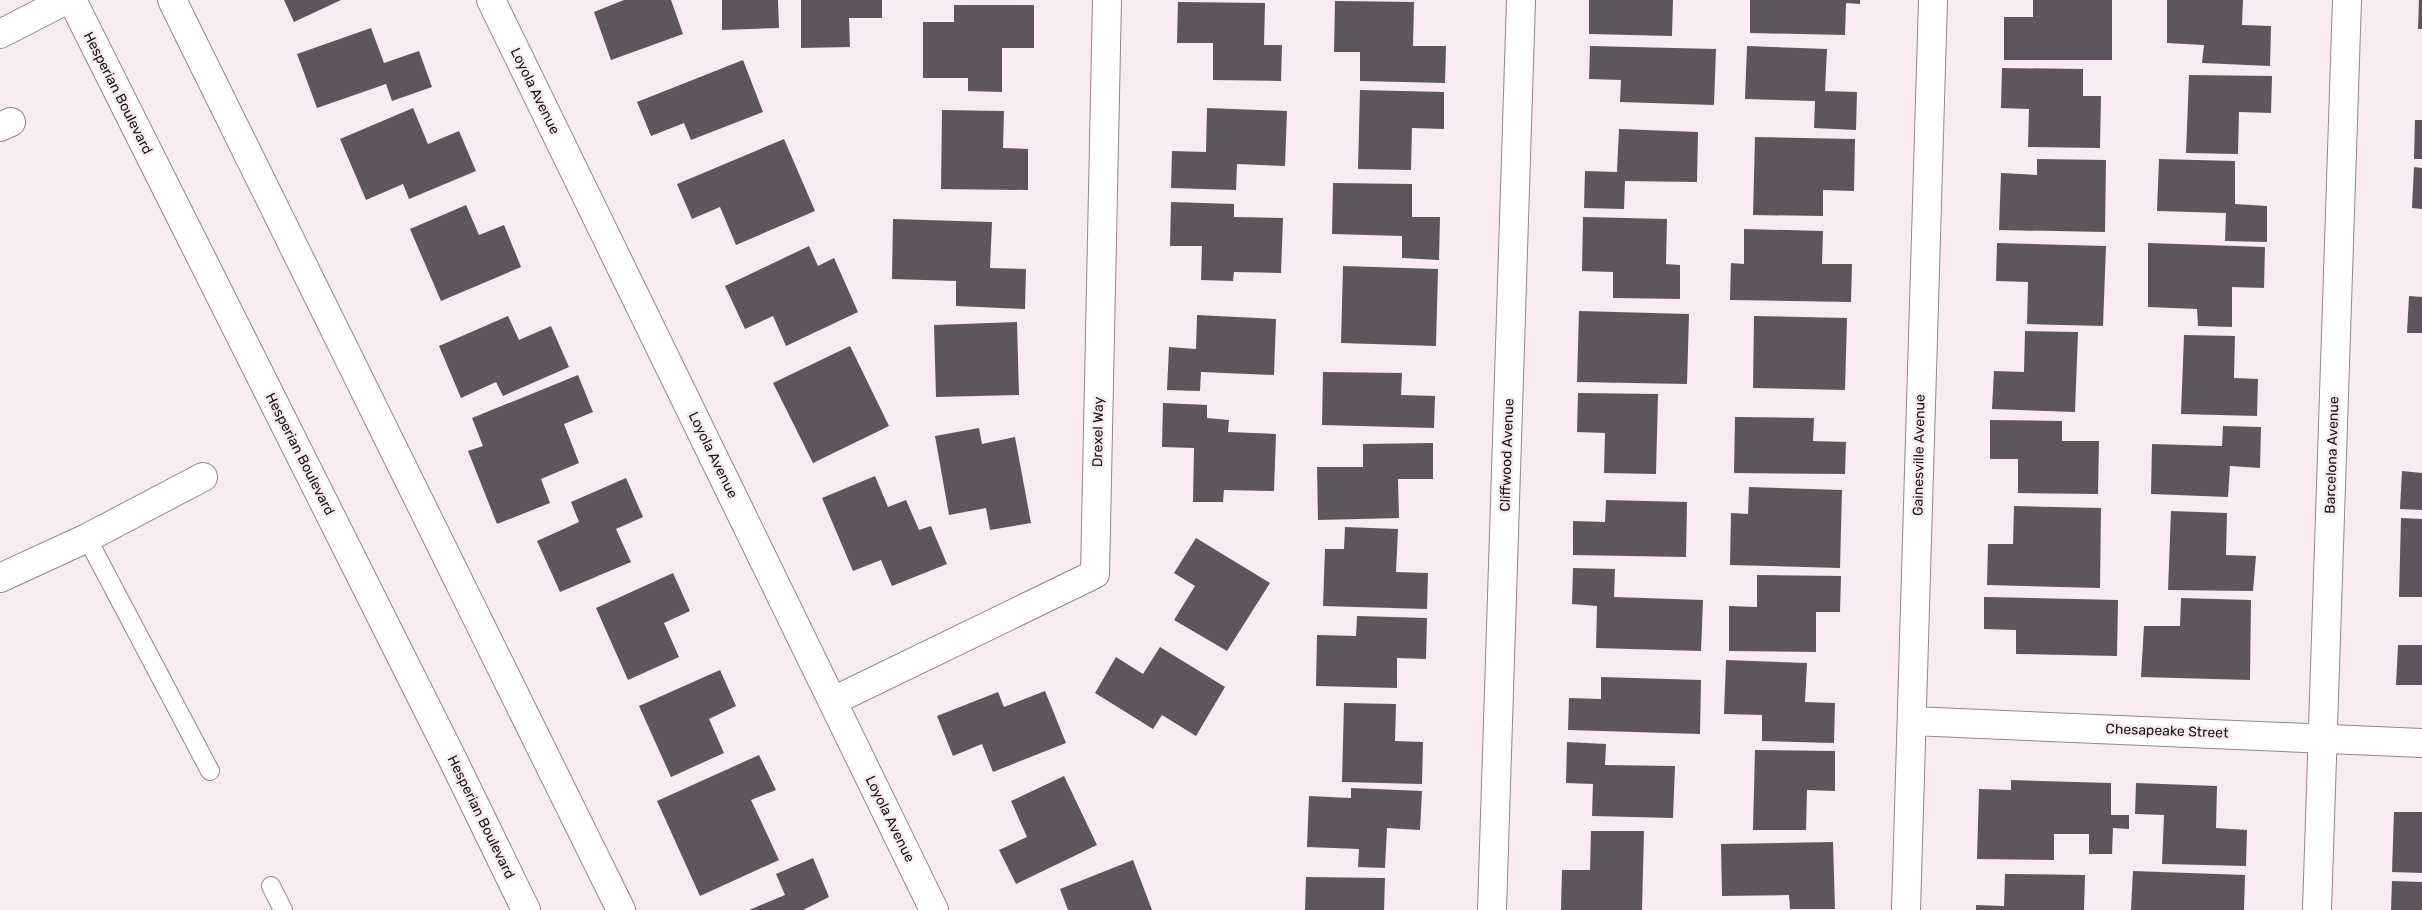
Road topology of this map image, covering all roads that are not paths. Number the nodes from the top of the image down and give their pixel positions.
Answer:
1 (66, 0) edge
2 (72, 0) edge
3 (172, 0) edge
4 (491, 0) edge
5 (1107, 0) edge
6 (1521, 0) edge
7 (1933, 0) edge
8 (2347, 0) edge
9 (0, 34) edge
10 (203, 478) dead end
11 (87, 538) junction
12 (0, 578) edge
13 (833, 701) junction
14 (1912, 721) junction
15 (2323, 738) junction
16 (2422, 743) edge
17 (210, 771) dead end
18 (271, 886) dead end
19 (283, 910) edge
20 (526, 910) edge
21 (621, 910) edge
22 (934, 910) edge
23 (1492, 910) edge
24 (1906, 910) edge
25 (2317, 910) edge

1 - 9 street
2 - 20 street, Hesperian Boulevard
3 - 21 street
4 - 13 street, Loyola Avenue
5 - 13 street, Drexel Way
6 - 23 street, Cliffwood Avenue
7 - 14 street, Gainesville Avenue
8 - 15 street, Barcelona Avenue
10 - 11 street
11 - 12 street
11 - 17 lane
13 - 22 street, Loyola Avenue
14 - 15 street, Chesapeake Street
14 - 24 street, Gainesville Avenue
15 - 16 street, Chesapeake Street
15 - 25 street, Barcelona Avenue
18 - 19 lane

